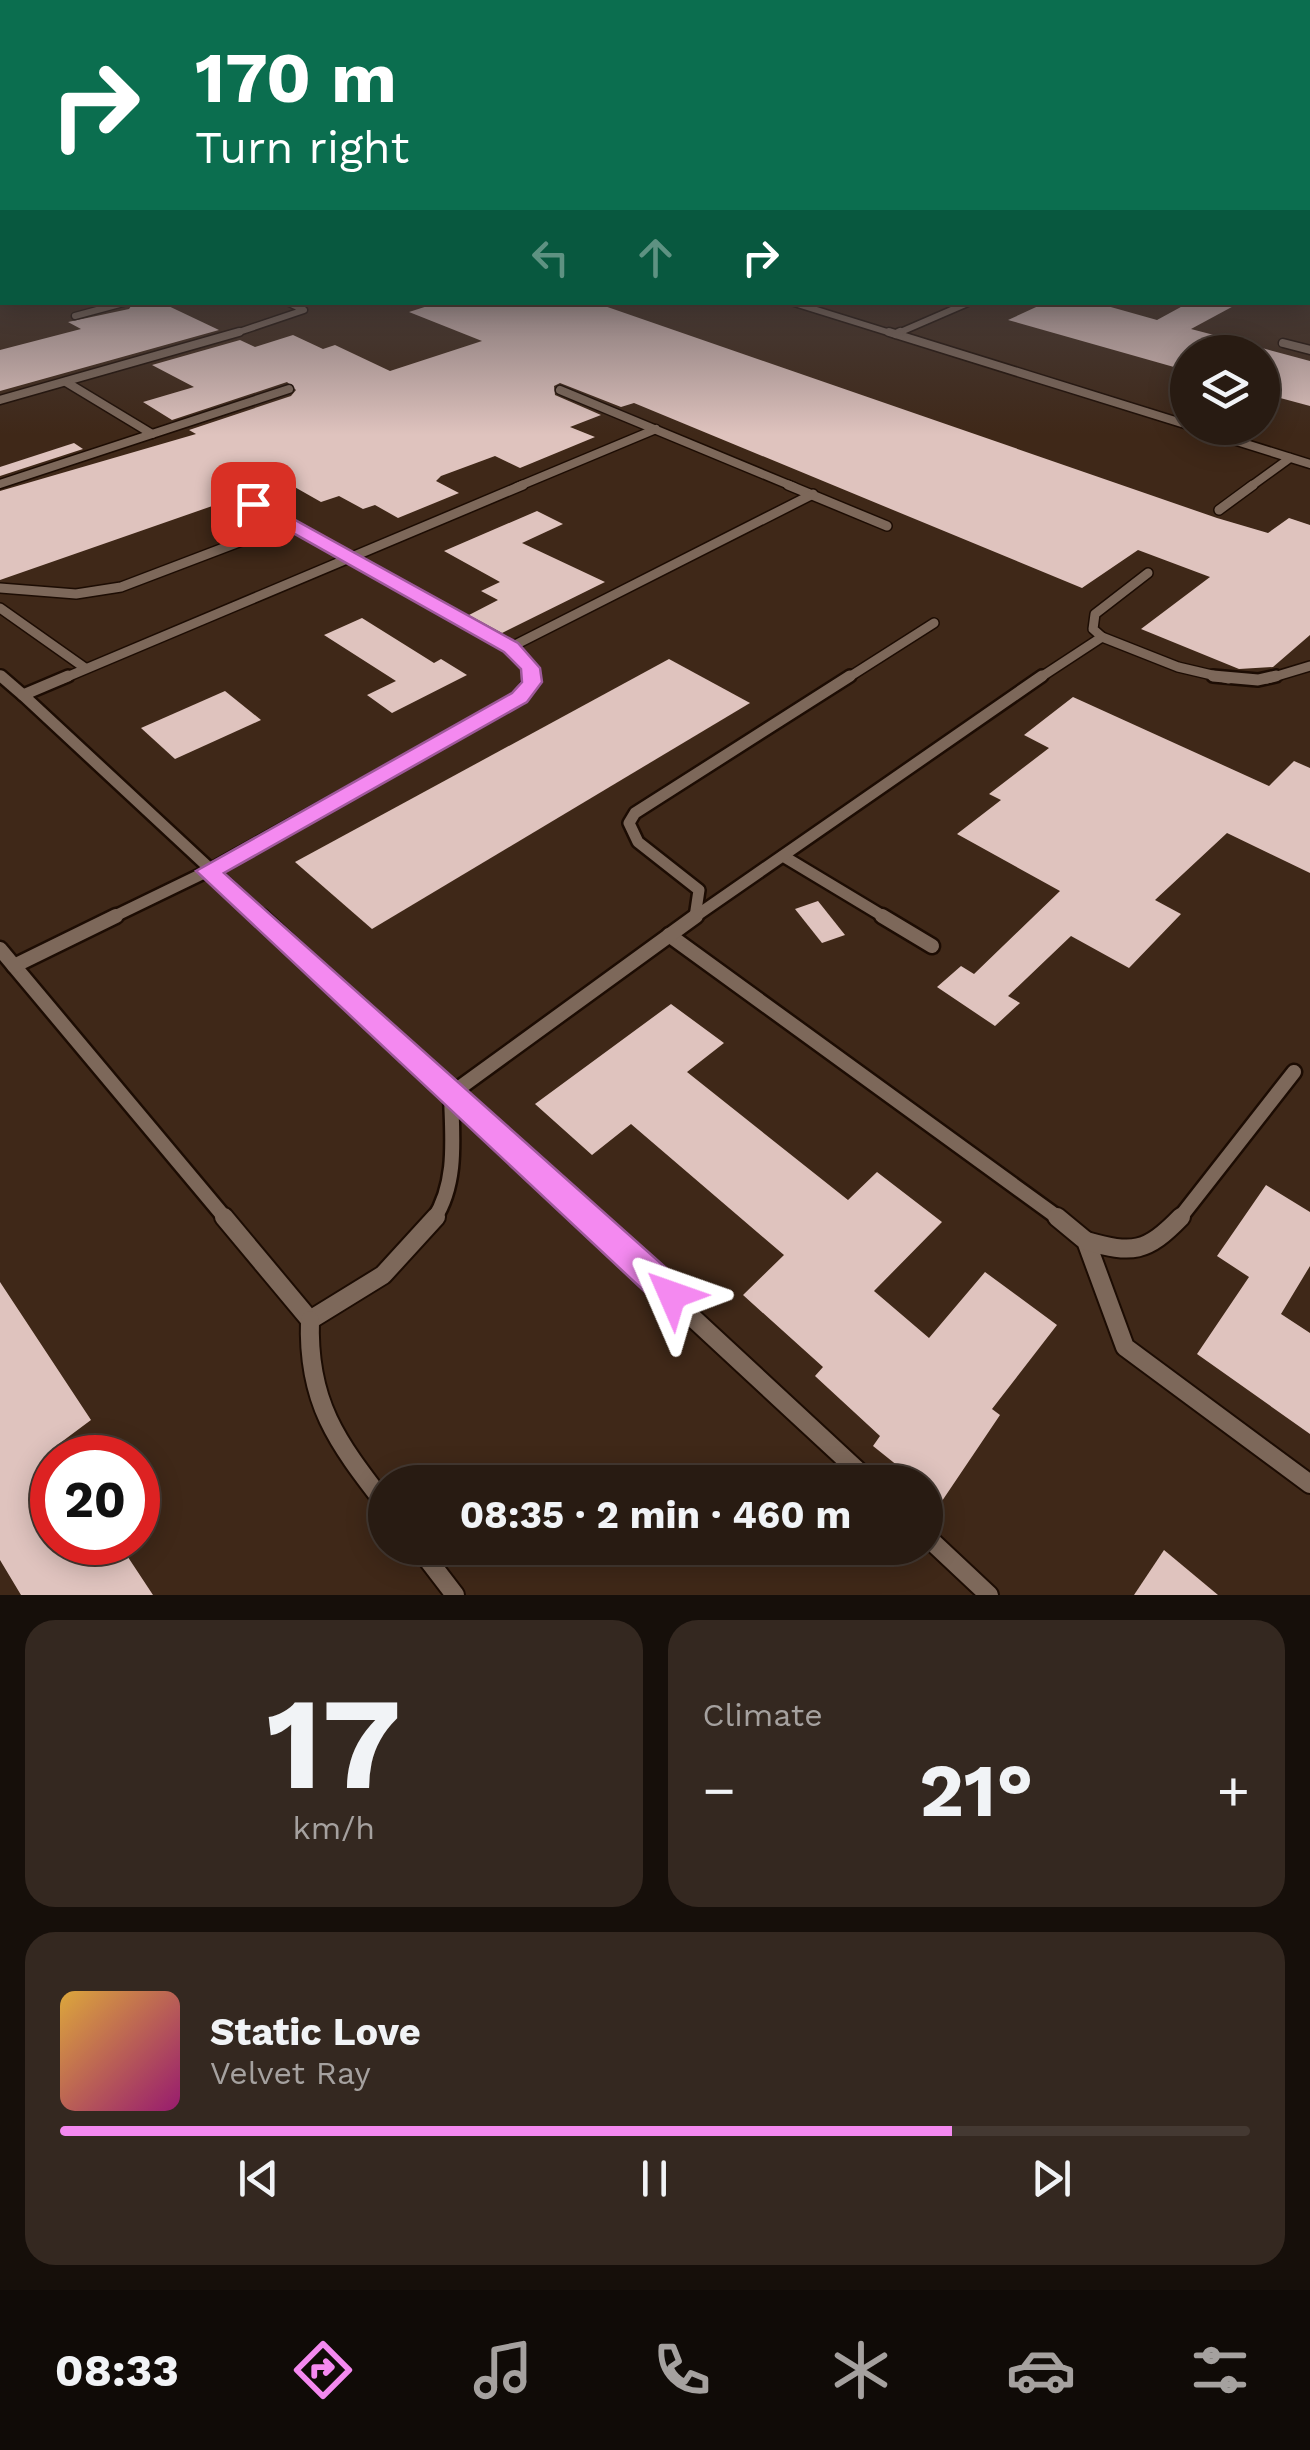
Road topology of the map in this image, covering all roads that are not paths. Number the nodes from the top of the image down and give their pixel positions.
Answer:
1 (116, 305) edge
2 (293, 305) edge
3 (801, 305) edge
4 (963, 305) edge
5 (76, 316) dead end
6 (895, 334) junction
7 (1283, 343) dead end
8 (1310, 350) edge
9 (66, 382) junction
10 (289, 389) dead end
11 (560, 390) dead end
12 (0, 400) edge
13 (1170, 419) edge
14 (656, 429) junction
15 (152, 434) junction
16 (1250, 445) edge
17 (1290, 458) junction
18 (1310, 464) edge
19 (0, 484) edge
20 (813, 494) junction
21 (253, 504) dead end
22 (1219, 510) dead end
23 (289, 523) junction
24 (887, 526) dead end
25 (351, 555) junction
26 (1148, 573) dead end
27 (0, 588) edge
28 (0, 608) edge
29 (934, 622) dead end
30 (1102, 637) junction
31 (511, 648) junction
32 (1310, 666) edge
33 (84, 668) junction
34 (0, 675) edge
35 (23, 695) junction
36 (783, 856) junction
37 (208, 871) junction
38 (695, 917) junction
39 (669, 935) junction
40 (932, 946) dead end
41 (0, 949) edge
42 (14, 966) junction
43 (1294, 1072) dead end
44 (451, 1094) junction
45 (1086, 1241) junction
46 (310, 1320) junction
47 (852, 1465) edge
48 (368, 1482) edge
49 (1310, 1484) edge
50 (943, 1551) edge
51 (431, 1565) edge
52 (455, 1595) edge
53 (989, 1595) edge

1 - 5 lane
2 - 9 lane
3 - 6 lane
4 - 6 lane
6 - 13 lane
7 - 8 lane
9 - 12 lane
9 - 15 lane
10 - 15 lane
11 - 14 lane
14 - 20 lane
14 - 25 lane
15 - 19 lane
16 - 17 lane
17 - 18 lane
17 - 22 lane
20 - 24 lane
20 - 31 lane
21 - 23 lane
23 - 25 lane
23 - 27 lane
25 - 31 lane
25 - 33 lane
26 - 30 lane
28 - 33 lane
29 - 38 lane
30 - 32 lane
30 - 36 lane
31 - 37 lane
33 - 35 lane
34 - 35 lane
35 - 37 lane
36 - 38 lane
36 - 40 lane
37 - 42 lane
37 - 44 lane
38 - 39 lane
39 - 44 lane
39 - 45 lane
41 - 42 lane
42 - 46 lane
43 - 45 lane
44 - 46 lane
44 - 47 lane
45 - 49 lane
46 - 48 lane
50 - 53 lane
51 - 52 lane

